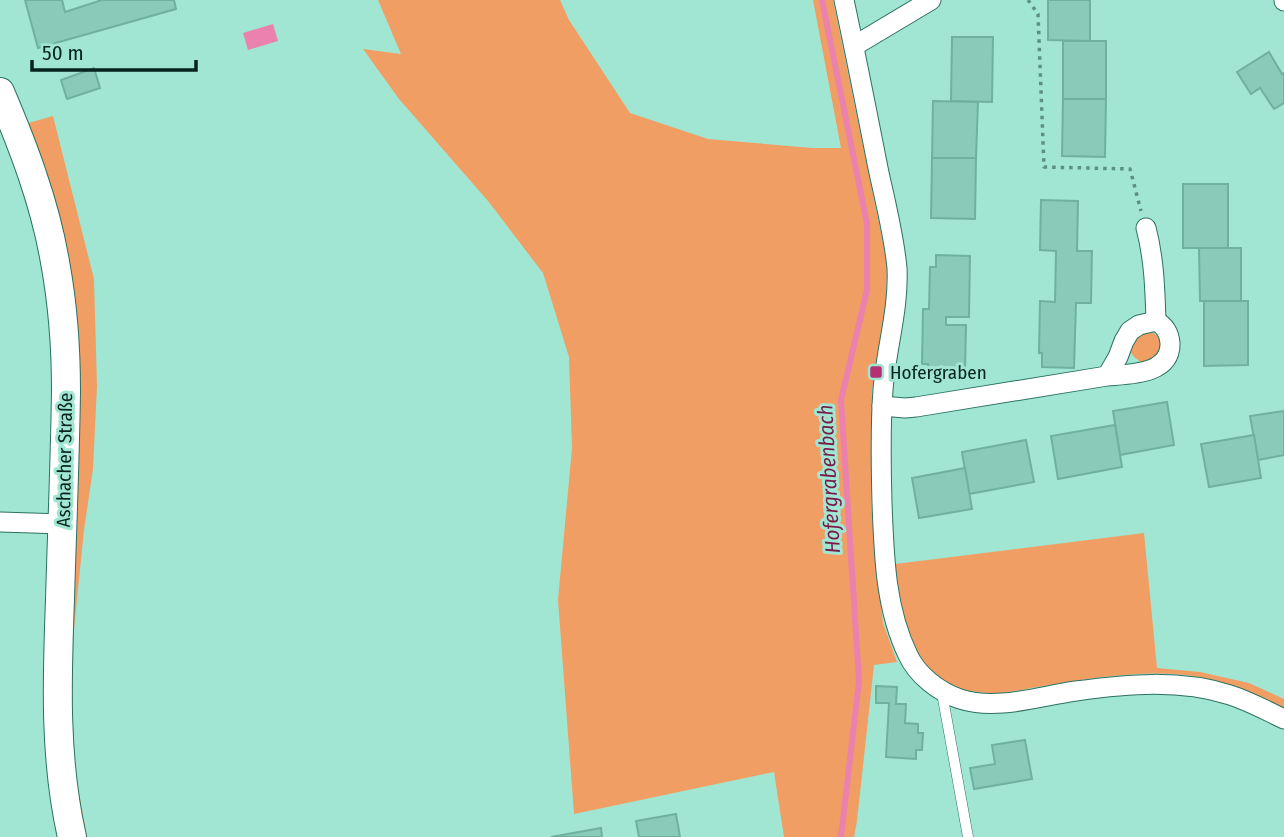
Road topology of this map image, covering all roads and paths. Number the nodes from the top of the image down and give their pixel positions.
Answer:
1 (844, 0) edge
2 (931, 0) edge
3 (1028, 0) edge
4 (854, 46) junction
5 (0, 92) edge
6 (1146, 228) joint
7 (1156, 321) junction
8 (1107, 376) junction
9 (882, 406) junction
10 (0, 522) edge
11 (63, 524) junction
12 (942, 691) junction
13 (1284, 719) edge
14 (72, 837) edge
15 (968, 837) edge

1 - 4 street
2 - 4 street
3 - 6 path
4 - 9 street
5 - 11 street, Aschacher Straße
6 - 7 street
7 - 8 street
7 - 8 street
8 - 9 street
9 - 12 street
10 - 11 street
11 - 14 street, Aschacher Straße
12 - 13 street
12 - 15 lane

